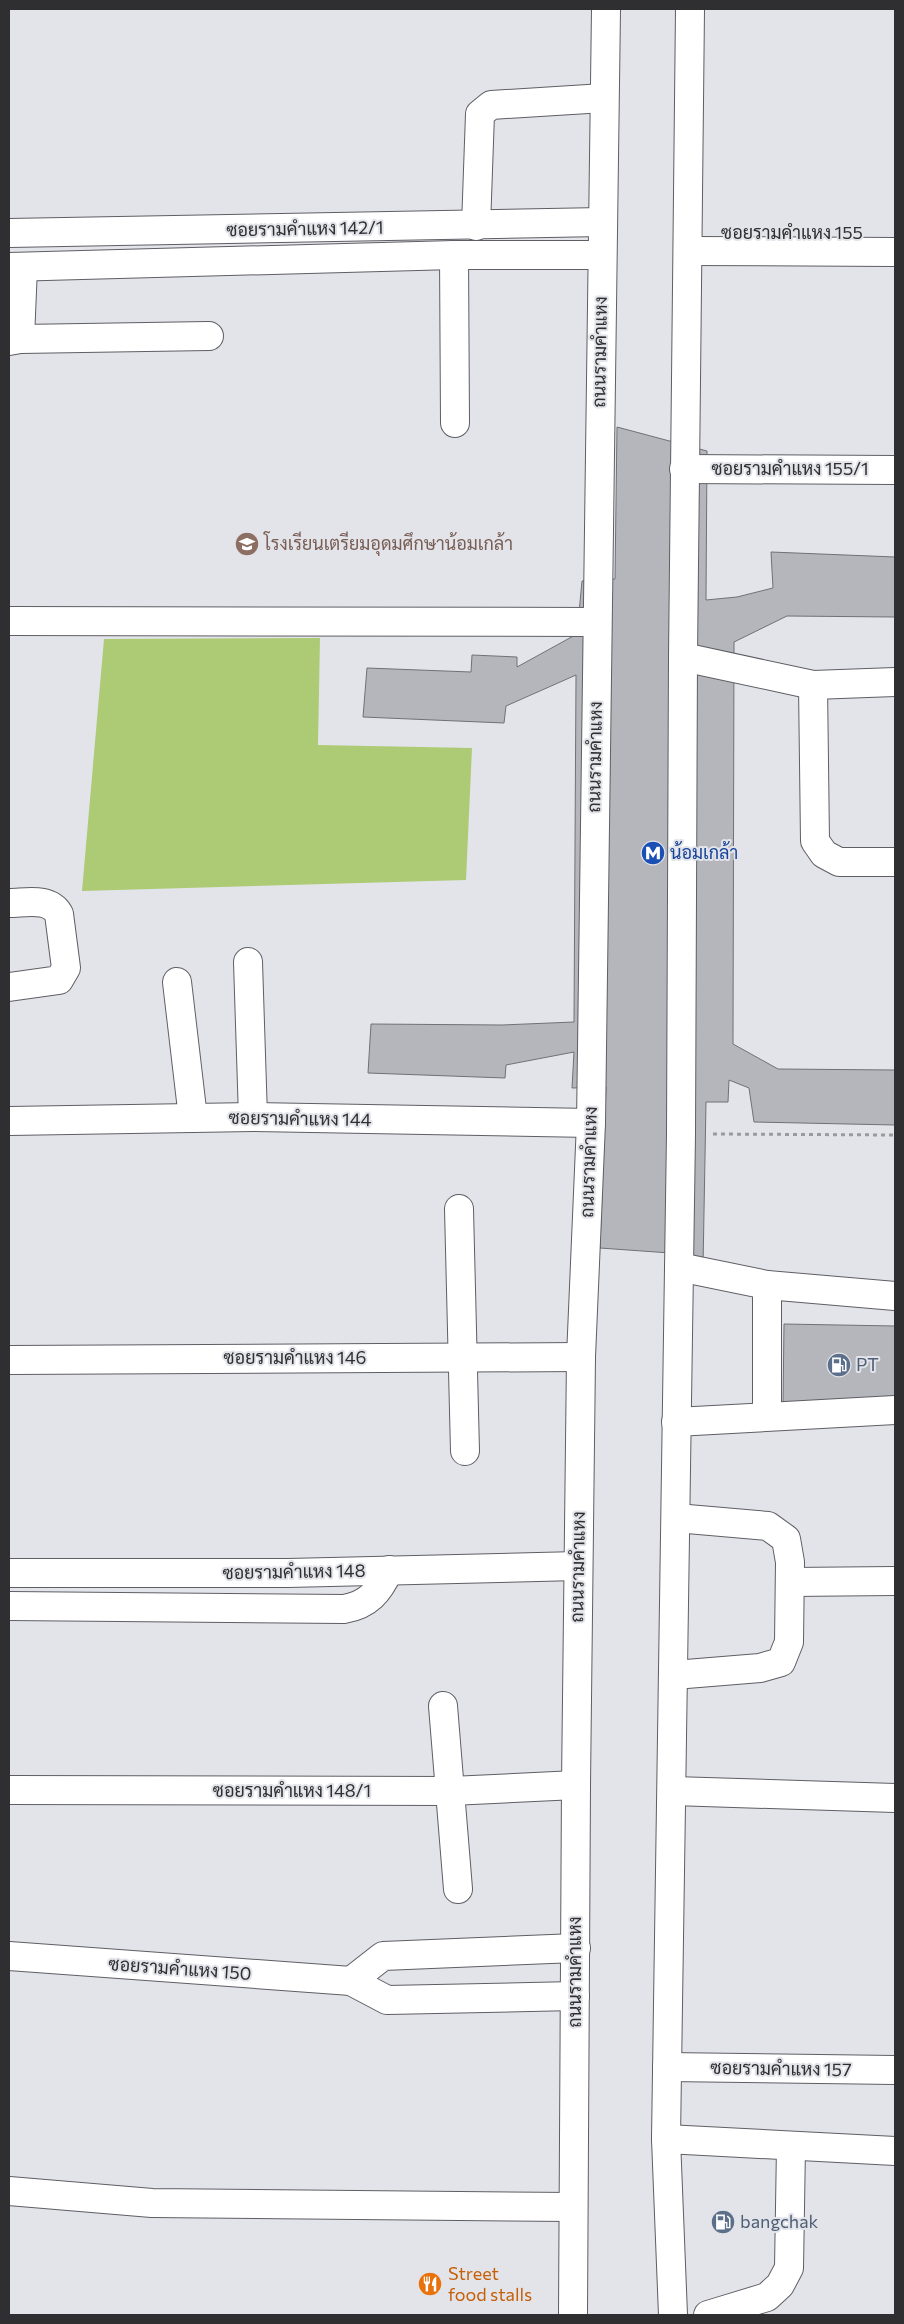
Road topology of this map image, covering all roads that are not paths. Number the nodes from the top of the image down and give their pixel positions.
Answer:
1 (606, 9) edge
2 (690, 9) edge
3 (604, 98) junction
4 (602, 222) junction
5 (476, 226) junction
6 (9, 233) edge
7 (895, 233) edge
8 (688, 242) junction
9 (895, 252) edge
10 (454, 255) junction
11 (602, 255) junction
12 (16, 267) edge
13 (209, 336) dead end
14 (14, 340) edge
15 (455, 423) dead end
16 (684, 469) junction
17 (895, 470) edge
18 (9, 621) edge
19 (597, 622) junction
20 (682, 657) junction
21 (895, 682) edge
22 (813, 685) junction
23 (895, 862) edge
24 (9, 904) edge
25 (248, 962) dead end
26 (177, 982) dead end
27 (9, 987) edge
28 (253, 1117) junction
29 (193, 1118) junction
30 (9, 1121) edge
31 (591, 1123) junction
32 (459, 1209) dead end
33 (679, 1267) junction
34 (767, 1285) junction
35 (895, 1296) edge
36 (464, 1357) junction
37 (581, 1357) junction
38 (9, 1360) edge
39 (895, 1410) edge
40 (767, 1416) junction
41 (676, 1422) junction
42 (465, 1452) dead end
43 (676, 1518) junction
44 (578, 1566) junction
45 (389, 1570) junction
46 (9, 1573) edge
47 (895, 1581) edge
48 (790, 1582) junction
49 (9, 1606) edge
50 (674, 1675) junction
51 (443, 1706) dead end
52 (576, 1785) junction
53 (9, 1790) edge
54 (451, 1791) junction
55 (673, 1791) junction
56 (895, 1798) edge
57 (458, 1889) dead end
58 (576, 1948) junction
59 (9, 1956) edge
60 (351, 1981) junction
61 (575, 1996) junction
62 (667, 2067) junction
63 (895, 2070) edge
64 (666, 2139) junction
65 (791, 2146) junction
66 (895, 2151) edge
67 (9, 2190) edge
68 (572, 2207) junction
69 (573, 2315) edge
70 (673, 2315) edge
71 (708, 2315) edge

1 - 3 main road, ถนนรามคำแหง
2 - 8 main road
3 - 4 main road, ถนนรามคำแหง
3 - 5 main road
4 - 5 main road, ซอยรามคำแหง 142/1
4 - 11 main road, ถนนรามคำแหง
5 - 6 main road, ซอยรามคำแหง 142/1
7 - 8 main road, ซอยรามคำแหง 155
8 - 9 main road
8 - 16 main road
10 - 11 main road
10 - 12 main road
10 - 15 main road
11 - 19 main road, ถนนรามคำแหง
12 - 14 main road
13 - 14 main road
16 - 17 main road, ซอยรามคำแหง 155/1
16 - 20 main road
18 - 19 main road
19 - 31 main road, ถนนรามคำแหง
20 - 22 main road
20 - 33 main road
21 - 22 main road
22 - 23 main road
24 - 27 main road
25 - 28 main road
26 - 29 main road
28 - 29 main road, ซอยรามคำแหง 144
28 - 31 main road, ซอยรามคำแหง 144
29 - 30 main road, ซอยรามคำแหง 144
31 - 37 main road, ถนนรามคำแหง
32 - 36 main road
33 - 34 main road
33 - 41 main road
34 - 35 main road
34 - 40 main road
36 - 37 main road, ซอยรามคำแหง 146
36 - 38 main road, ซอยรามคำแหง 146
36 - 42 main road
37 - 44 main road, ถนนรามคำแหง
39 - 40 main road
40 - 41 main road
41 - 43 main road
43 - 48 main road
43 - 50 main road
44 - 45 main road, ซอยรามคำแหง 148
44 - 52 main road, ถนนรามคำแหง
45 - 46 main road, ซอยรามคำแหง 148
45 - 49 main road
47 - 48 main road
48 - 50 main road
50 - 55 main road
51 - 54 main road
52 - 54 main road, ซอยรามคำแหง 148/1
52 - 58 main road, ถนนรามคำแหง
53 - 54 main road, ซอยรามคำแหง 148/1
54 - 57 main road
55 - 56 main road
55 - 62 main road
58 - 60 main road
58 - 61 main road, ถนนรามคำแหง
59 - 60 main road, ซอยรามคำแหง 150
60 - 61 main road, ซอยรามคำแหง 150
61 - 68 main road, ถนนรามคำแหง
62 - 63 main road, ซอยรามคำแหง 157
62 - 64 main road
64 - 65 main road
64 - 70 main road
65 - 66 main road
65 - 71 main road
67 - 68 main road
68 - 69 main road, ถนนรามคำแหง

